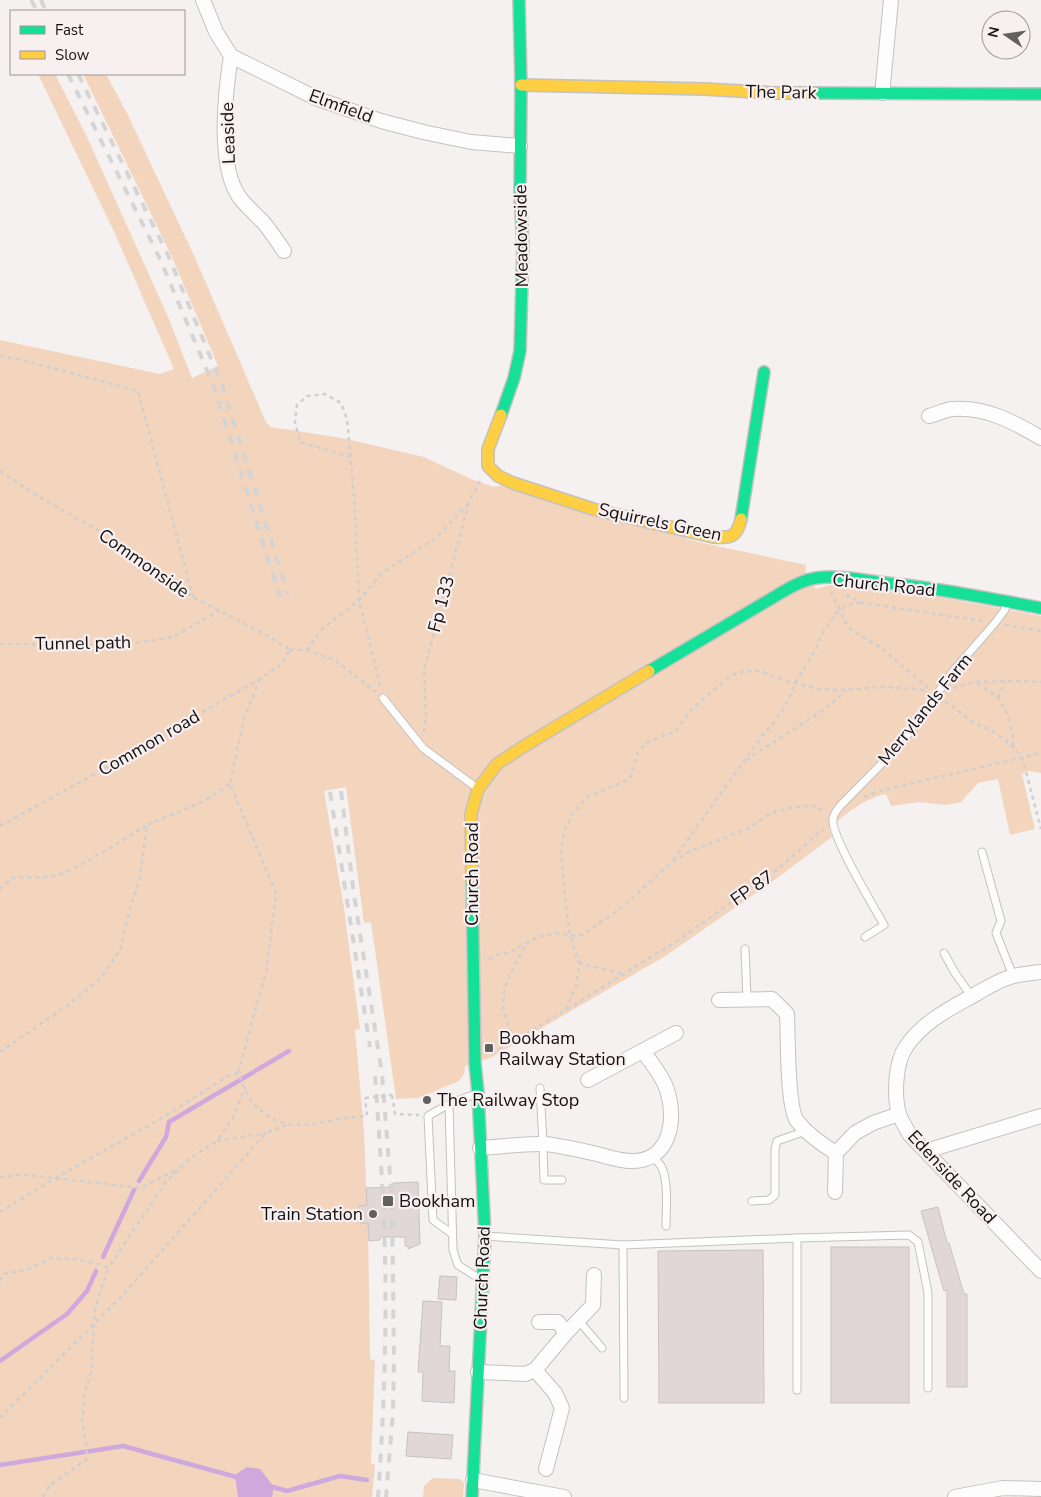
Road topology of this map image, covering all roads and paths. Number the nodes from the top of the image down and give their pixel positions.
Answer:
1 (203, 0) edge
2 (519, 0) edge
3 (891, 0) edge
4 (231, 56) junction
5 (521, 85) junction
6 (883, 93) junction
7 (1041, 94) edge
8 (520, 146) junction
9 (284, 251) dead end
10 (0, 356) edge
11 (764, 372) dead end
12 (929, 416) dead end
13 (1041, 438) edge
14 (351, 457) junction
15 (488, 466) junction
16 (0, 471) edge
17 (470, 502) junction
18 (838, 591) dead end
19 (846, 595) dead end
20 (192, 597) junction
21 (359, 600) junction
22 (863, 602) junction
23 (1008, 602) junction
24 (1041, 608) edge
25 (839, 610) junction
26 (219, 611) junction
27 (995, 623) junction
28 (1041, 631) edge
29 (0, 644) edge
30 (290, 650) junction
31 (307, 650) junction
32 (260, 679) junction
33 (1007, 681) junction
34 (975, 682) junction
35 (1041, 682) edge
36 (796, 684) junction
37 (847, 690) junction
38 (938, 692) junction
39 (383, 698) junction
40 (998, 698) junction
41 (1013, 747) junction
42 (423, 748) junction
43 (1041, 753) edge
44 (1022, 757) junction
45 (744, 762) junction
46 (230, 784) junction
47 (478, 789) junction
48 (862, 797) dead end
49 (832, 821) junction
50 (147, 825) junction
51 (0, 826) edge
52 (1041, 829) edge
53 (982, 852) dead end
54 (671, 863) junction
55 (0, 889) edge
56 (570, 935) junction
57 (865, 937) dead end
58 (526, 944) junction
59 (745, 949) dead end
60 (944, 953) dead end
61 (473, 955) junction
62 (579, 963) junction
63 (1041, 972) edge
64 (623, 974) junction
65 (1013, 976) junction
66 (972, 997) junction
67 (747, 999) junction
68 (719, 1000) dead end
69 (566, 1010) junction
70 (676, 1033) dead end
71 (515, 1040) junction
72 (644, 1051) junction
73 (0, 1052) edge
74 (475, 1063) junction
75 (238, 1073) junction
76 (588, 1080) dead end
77 (245, 1087) junction
78 (540, 1088) dead end
79 (478, 1093) junction
80 (449, 1104) junction
81 (899, 1114) junction
82 (428, 1116) junction
83 (1041, 1116) edge
84 (286, 1124) junction
85 (806, 1131) junction
86 (266, 1133) junction
87 (217, 1141) junction
88 (543, 1144) junction
89 (480, 1148) junction
90 (926, 1151) junction
91 (836, 1153) junction
92 (653, 1157) junction
93 (181, 1167) junction
94 (0, 1177) edge
95 (55, 1178) junction
96 (562, 1180) dead end
97 (835, 1192) dead end
98 (752, 1201) dead end
99 (0, 1212) edge
100 (666, 1226) dead end
101 (452, 1234) junction
102 (485, 1236) junction
103 (797, 1238) junction
104 (623, 1245) junction
105 (109, 1267) junction
106 (1041, 1271) edge
107 (594, 1275) dead end
108 (482, 1280) junction
109 (0, 1281) edge
110 (579, 1321) junction
111 (539, 1322) dead end
112 (94, 1324) junction
113 (566, 1333) junction
114 (602, 1348) dead end
115 (535, 1370) junction
116 (478, 1372) junction
117 (928, 1388) dead end
118 (797, 1390) dead end
119 (624, 1398) dead end
120 (0, 1418) edge
121 (546, 1469) dead end
122 (473, 1480) junction
123 (1041, 1489) edge
124 (43, 1497) edge
125 (472, 1497) edge
126 (564, 1497) edge
127 (954, 1497) edge

1 - 4 street
2 - 5 street, Meadowside
3 - 6 street
4 - 8 street, Elmfield
4 - 9 street, Leaside
5 - 6 street, The Park
5 - 8 street, Meadowside
6 - 7 street, The Park
8 - 15 street, Meadowside
10 - 20 path
11 - 15 street, Squirrels Green
12 - 13 street
14 - 14 path
14 - 21 path
15 - 17 path, Fp 133
16 - 20 path, Commonside
17 - 21 path
17 - 42 path, Fp 133
18 - 25 path
19 - 22 path
20 - 26 path, Commonside
21 - 31 path
21 - 39 path
22 - 25 path
22 - 27 path
23 - 24 street, Church Road
23 - 27 lane, Merrylands Farm
23 - 47 street, Church Road
25 - 36 path
25 - 37 path
26 - 29 path, Tunnel path
26 - 30 path, Commonside
27 - 28 path
27 - 38 lane, Merrylands Farm
30 - 31 path
30 - 32 path, Common road
31 - 39 path
32 - 46 path
32 - 51 path, Common road
33 - 34 path
33 - 35 path
33 - 40 path
34 - 38 path
34 - 40 path
36 - 37 path
36 - 45 path
36 - 56 path
37 - 45 path
38 - 41 path
38 - 49 lane, Merrylands Farm
39 - 42 lane
40 - 41 path
41 - 44 path
42 - 47 lane
43 - 44 path
44 - 48 path
44 - 52 path
45 - 54 path
46 - 50 path
46 - 75 path
47 - 61 street, Church Road
49 - 54 path
49 - 57 lane
49 - 64 path, FP 87
50 - 55 path
50 - 73 path
53 - 65 lane
54 - 56 path
56 - 58 path
56 - 62 path
58 - 61 path
58 - 71 path
59 - 67 lane
60 - 66 lane
61 - 74 street, Church Road
62 - 64 path
62 - 69 path
63 - 65 street, Edenside Road
64 - 69 path, FP 87
65 - 66 street, Edenside Road
66 - 81 street, Edenside Road
67 - 68 street
67 - 85 street
69 - 71 path, FP 87
70 - 72 street
71 - 74 path, FP 87
72 - 76 street
72 - 92 street
74 - 79 street, Church Road
75 - 77 path
75 - 95 path
77 - 84 path
77 - 87 path
78 - 88 lane
79 - 80 lane
79 - 89 street, Church Road
80 - 82 lane
80 - 101 lane
81 - 90 street, Edenside Road
81 - 91 street
82 - 84 path, bridge
82 - 101 lane
83 - 90 street
84 - 86 path
85 - 91 street
85 - 98 lane
86 - 87 path
86 - 112 path
87 - 93 path
88 - 89 street
88 - 92 street
88 - 96 lane
89 - 102 street, Church Road
90 - 106 street, Edenside Road
91 - 97 street
92 - 100 lane
93 - 95 path
93 - 105 path
94 - 95 path
95 - 99 path
101 - 108 lane
102 - 104 lane
102 - 108 street, Church Road
103 - 104 lane
103 - 117 lane
103 - 118 lane
104 - 119 lane
105 - 109 path
105 - 112 path
107 - 110 street
108 - 116 street, Church Road
110 - 113 street
110 - 114 lane
111 - 113 street
112 - 120 path
112 - 124 path
113 - 115 street
115 - 116 street
115 - 121 street
116 - 122 street, Church Road
122 - 125 street, Church Road
122 - 126 street
123 - 127 street

